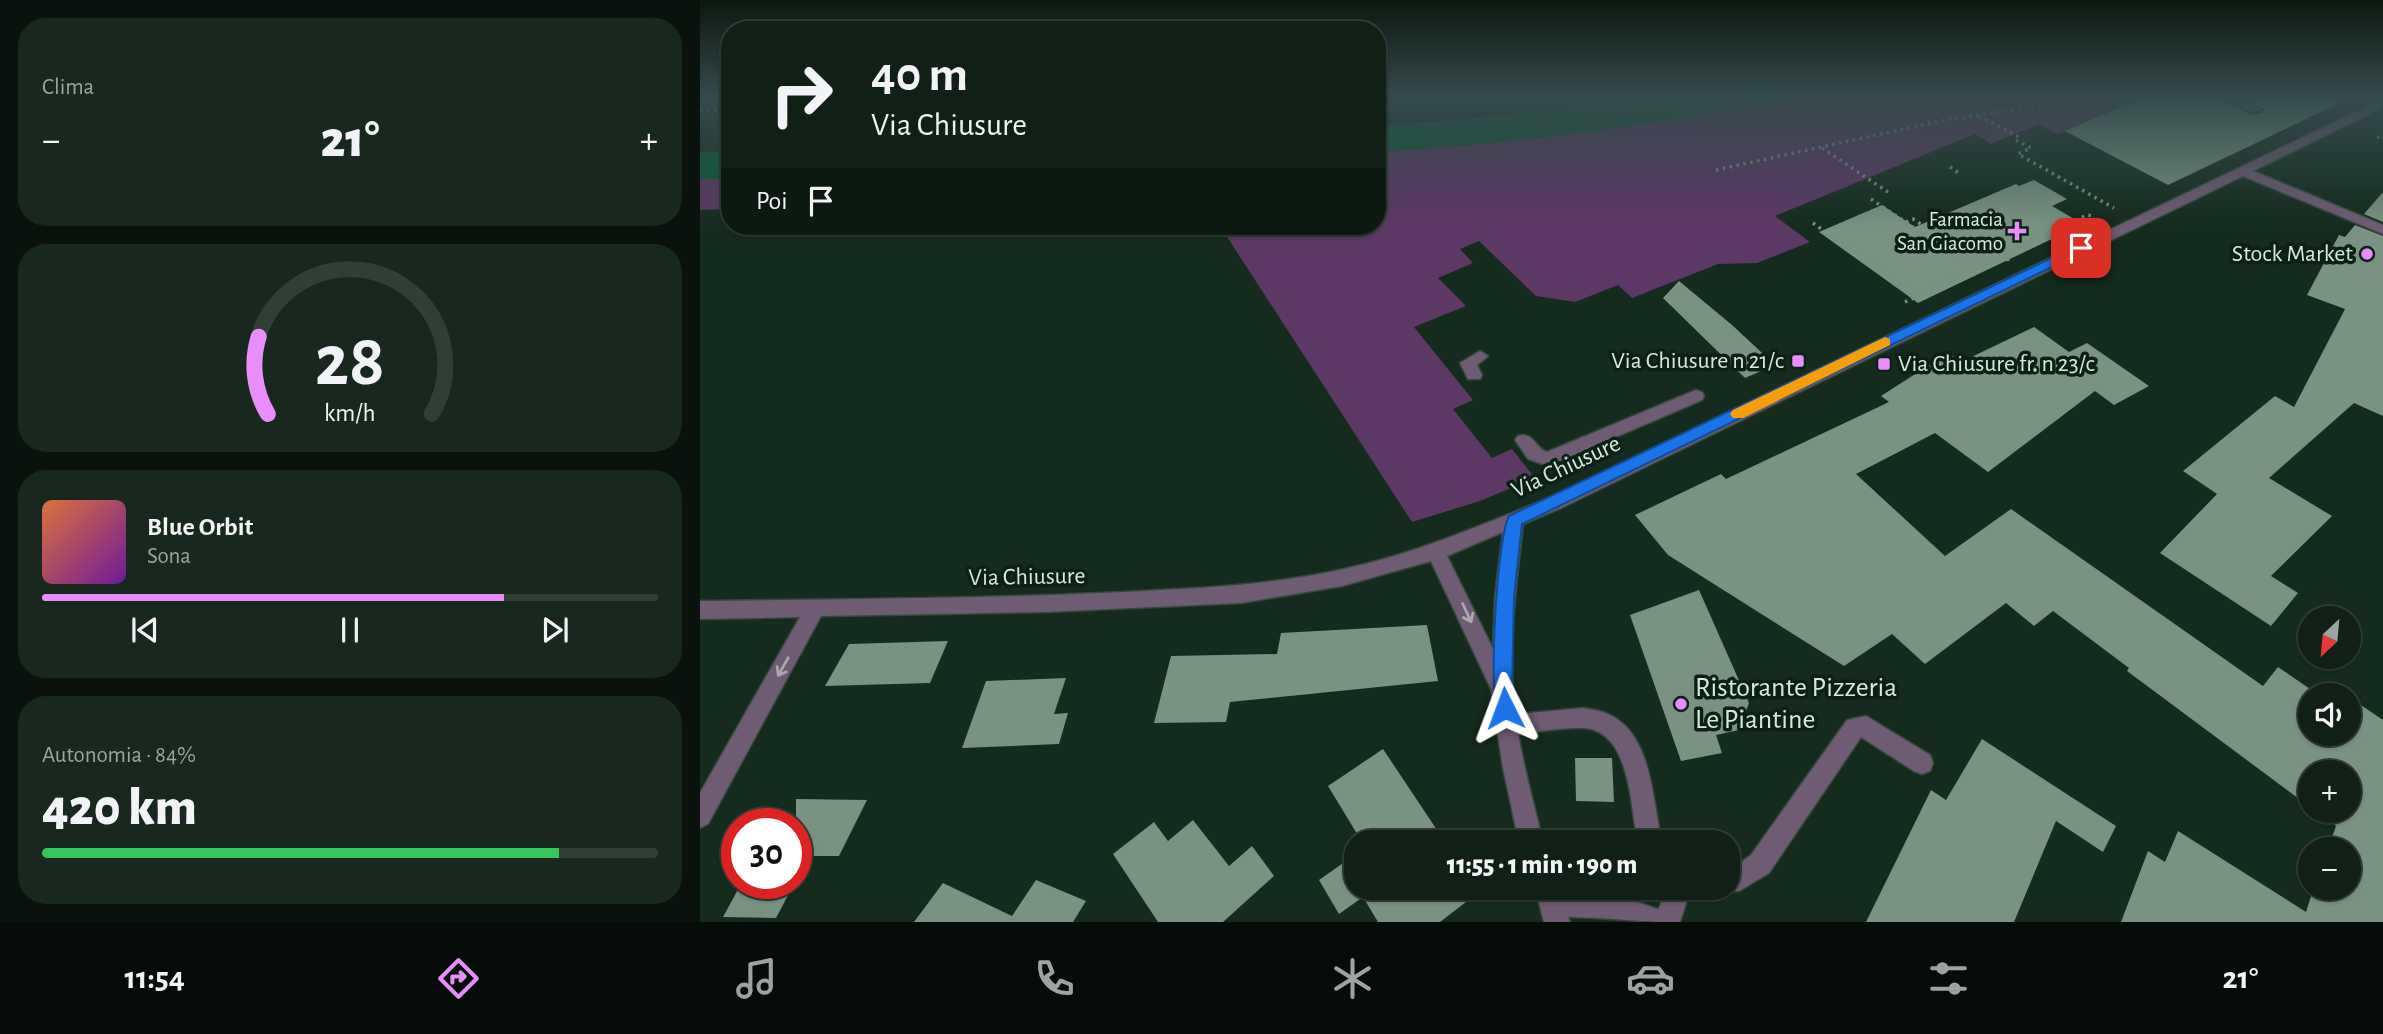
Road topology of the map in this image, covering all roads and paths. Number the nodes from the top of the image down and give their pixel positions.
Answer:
1 (1851, 141) edge
2 (2016, 141) dead end
3 (2304, 141) edge
4 (1821, 147) junction
5 (1950, 167) dead end
6 (1716, 170) dead end
7 (2242, 171) junction
8 (1960, 174) dead end
9 (1888, 192) dead end
10 (1871, 199) dead end
11 (1883, 207) junction
12 (2121, 212) dead end
13 (2076, 220) dead end
14 (1906, 222) dead end
15 (1813, 223) dead end
16 (2383, 230) edge
17 (1825, 232) junction
18 (2022, 247) dead end
19 (1983, 265) junction
20 (1975, 269) junction
21 (1994, 272) dead end
22 (1916, 297) junction
23 (1905, 302) dead end
24 (1480, 356) dead end
25 (1474, 375) dead end
26 (1696, 396) dead end
27 (1524, 440) dead end
28 (1514, 520) junction
29 (1436, 552) junction
30 (816, 607) junction
31 (700, 610) edge
32 (1503, 690) junction
33 (1507, 725) junction
34 (1922, 763) dead end
35 (700, 816) edge
36 (1528, 830) edge
37 (1647, 830) edge
38 (1740, 878) edge
39 (1675, 900) edge
40 (1552, 905) edge
41 (1660, 922) edge
42 (1667, 922) edge

1 - 4 path
2 - 12 path
3 - 7 street, Via Chiusure
4 - 6 path
4 - 9 path
5 - 8 path
7 - 16 street
7 - 28 street, Via Chiusure
10 - 11 path
11 - 17 path
11 - 20 path
13 - 18 path
14 - 19 path
15 - 17 path
17 - 22 path
19 - 20 path
19 - 21 path
20 - 22 path
22 - 23 path
24 - 25 street
26 - 27 street
28 - 29 street, Via Chiusure
28 - 32 street
29 - 30 street, Via Chiusure
29 -> 32 street
30 - 31 street, Via Chiusure
30 -> 35 street
32 - 33 street
33 - 36 street
33 - 37 street
34 - 38 street
39 - 42 street
40 - 41 street

